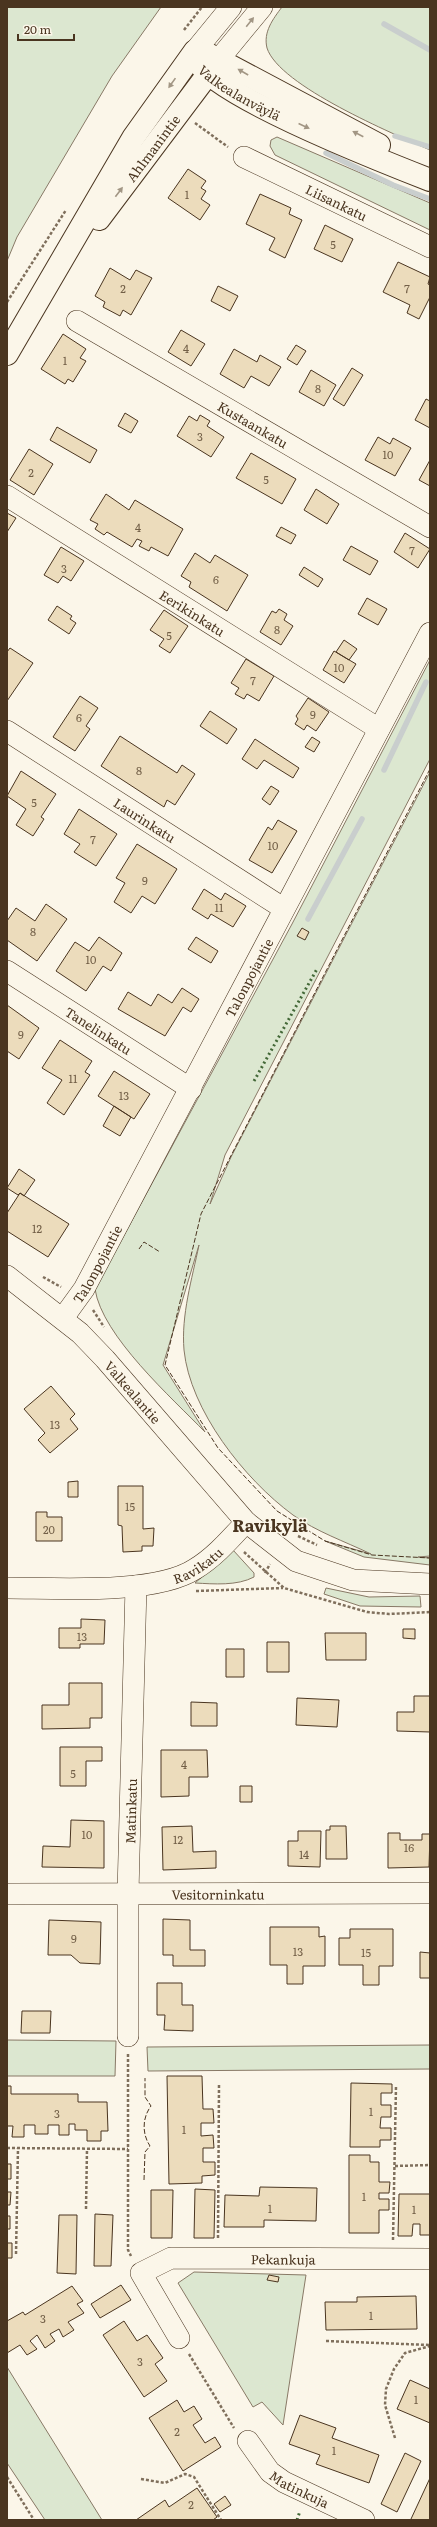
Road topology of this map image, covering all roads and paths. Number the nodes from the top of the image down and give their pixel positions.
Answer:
1 (231, 7) edge
2 (262, 7) edge
3 (195, 51) junction
4 (214, 66) junction
5 (192, 121) dead end
6 (244, 156) joint
7 (430, 170) edge
8 (430, 180) edge
9 (430, 246) edge
10 (45, 291) junction
11 (77, 321) dead end
12 (7, 354) edge
13 (7, 496) edge
14 (430, 527) edge
15 (430, 633) edge
16 (379, 729) junction
17 (7, 731) edge
18 (283, 908) junction
19 (7, 971) edge
20 (191, 1089) junction
21 (7, 1276) edge
22 (92, 1308) dead end
23 (63, 1318) junction
24 (104, 1328) dead end
25 (246, 1522) junction
26 (291, 1532) dead end
27 (319, 1547) dead end
28 (243, 1551) dead end
29 (271, 1562) dead end
30 (265, 1573) junction
31 (162, 1583) junction
32 (430, 1584) edge
33 (136, 1586) junction
34 (7, 1588) edge
35 (284, 1588) junction
36 (430, 1612) edge
37 (128, 1893) junction
38 (430, 1893) edge
39 (7, 1894) edge
40 (128, 2036) joint
41 (219, 2085) dead end
42 (396, 2086) dead end
43 (7, 2148) edge
44 (18, 2148) junction
45 (87, 2149) junction
46 (128, 2149) junction
47 (430, 2165) edge
48 (395, 2166) junction
49 (86, 2209) dead end
50 (16, 2254) dead end
51 (218, 2258) junction
52 (393, 2259) junction
53 (430, 2259) edge
54 (141, 2273) junction
55 (179, 2338) joint
56 (326, 2341) dead end
57 (430, 2345) edge
58 (395, 2438) dead end
59 (248, 2441) joint
60 (7, 2477) edge
61 (141, 2479) dead end
62 (34, 2520) edge
63 (221, 2520) edge
64 (364, 2520) edge

1 - 3 street, Ahlmanintie
4 -> 2 street, Ahlmanintie
3 - 4 main road, Valkealanväylä
3 -> 10 main road, Ahlmanintie
7 -> 4 main road, Valkealanväylä
4 -> 8 main road, Valkealanväylä
10 -> 4 main road, Ahlmanintie
5 - 6 path
6 - 9 street, Liisankatu
10 - 12 main road, Ahlmanintie
11 - 14 street, Kustaankatu
13 - 16 street, Eerikinkatu
15 - 16 street, Talonpojantie
16 - 18 street, Talonpojantie
17 - 18 street, Laurinkatu
18 - 20 street, Talonpojantie
19 - 20 street, Tanelinkatu
20 - 23 street, Talonpojantie
21 - 23 street, Valkealantie
22 - 24 path
23 - 25 street, Valkealantie
25 - 31 street, Ravikatu
25 - 32 street
26 - 27 path
28 - 30 path
29 - 30 path
30 - 35 path
31 - 33 street, Ravikatu
31 - 35 path
33 - 34 street, Ravikatu
33 - 37 street, Matinkatu
35 - 36 path
37 - 38 street, Vesitorninkatu
37 - 39 street, Vesitorninkatu
37 - 40 street, Matinkatu
40 - 46 path
41 - 51 path
42 - 48 path
43 - 44 path
44 - 45 path
44 - 50 path
45 - 46 path
45 - 49 path
46 - 54 path
47 - 48 path
48 - 52 path
51 - 52 street, Pekankuja
51 - 54 street, Pekankuja
52 - 53 street, Pekankuja
54 - 55 street
55 - 59 path
56 - 57 path
57 - 58 path
59 - 64 street, Matinkuja
60 - 62 path
61 - 63 path

